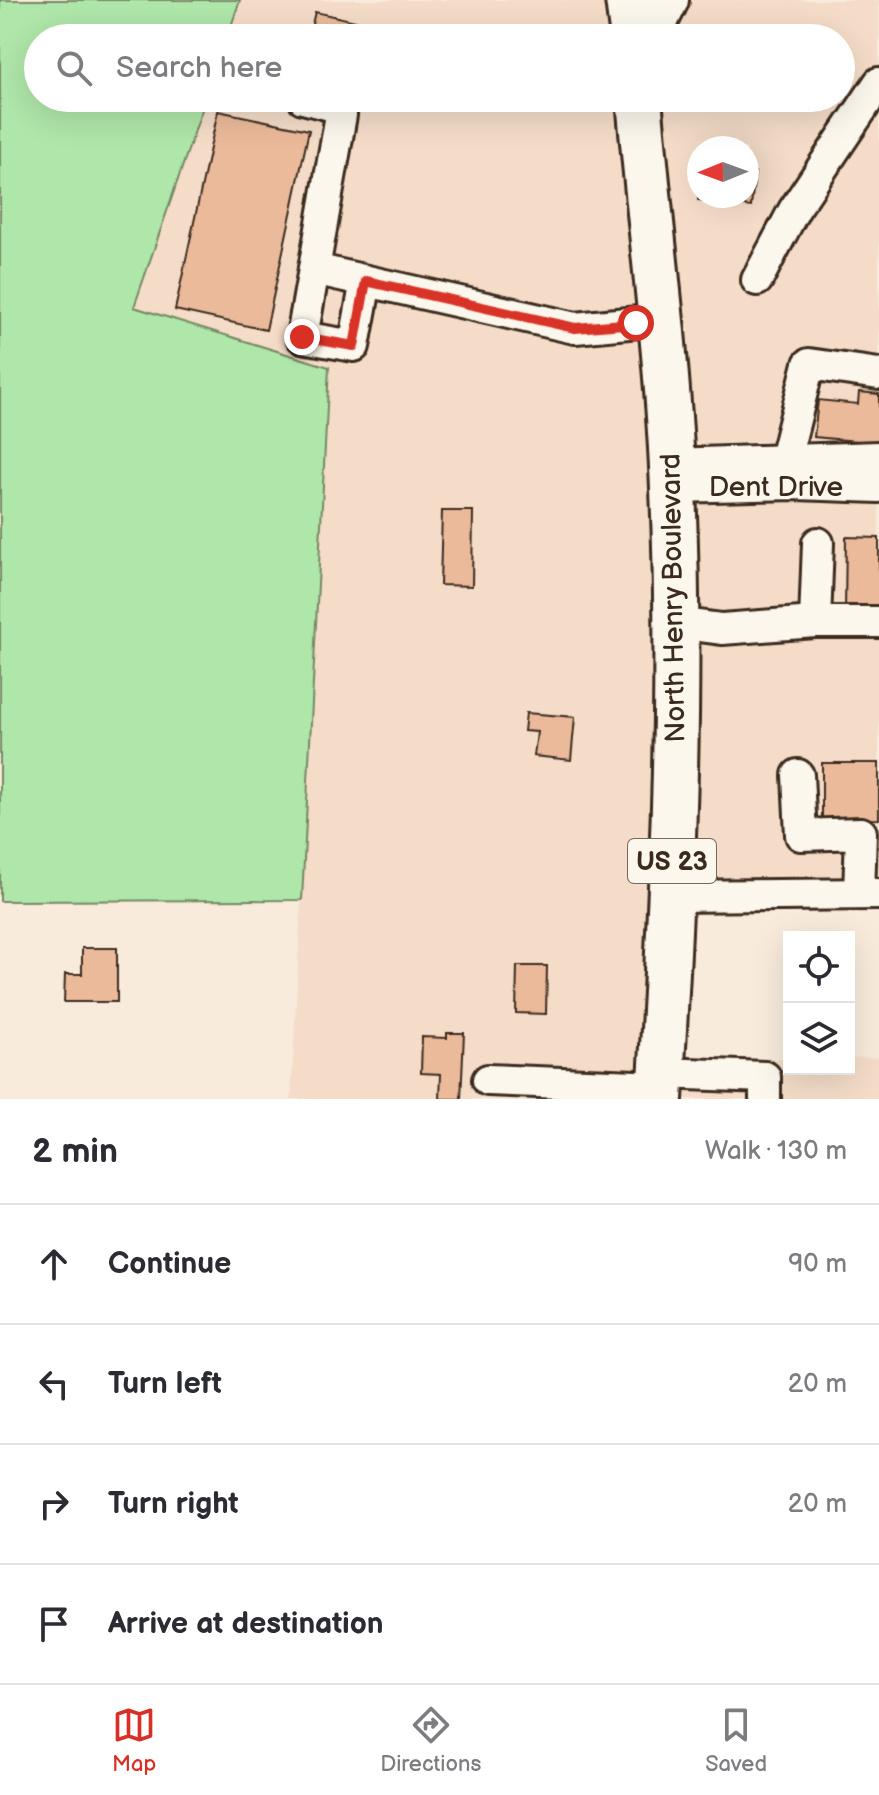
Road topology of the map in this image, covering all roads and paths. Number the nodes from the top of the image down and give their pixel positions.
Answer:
1 (628, 0) edge
2 (669, 0) edge
3 (631, 24) edge
4 (657, 24) edge
5 (879, 83) edge
6 (340, 112) edge
7 (640, 112) edge
8 (314, 269) junction
9 (757, 280) dead end
10 (366, 281) junction
11 (660, 320) junction
12 (879, 374) edge
13 (879, 457) edge
14 (785, 459) junction
15 (672, 475) junction
16 (879, 487) edge
17 (818, 543) dead end
18 (815, 622) junction
19 (879, 622) edge
20 (676, 623) junction
21 (798, 775) dead end
22 (869, 894) edge
23 (671, 896) junction
24 (488, 1080) dead end
25 (661, 1086) edge
26 (765, 1099) edge

1 - 3 highway
2 - 4 main road
5 - 9 street
6 - 8 street
7 - 11 highway, North Henry Boulevard / US 23
8 - 10 street
8 - 10 street
10 - 11 street
11 - 15 highway, North Henry Boulevard / US 23
12 - 14 street
13 - 14 street
14 - 15 street
15 - 16 street, Dent Drive
15 - 20 highway, North Henry Boulevard / US 23
17 - 18 street
18 - 19 street
18 - 20 street
20 - 23 highway, North Henry Boulevard / US 23
21 - 22 street
22 - 23 street
23 - 25 highway, North Henry Boulevard / US 23
24 - 25 street
25 - 26 street

